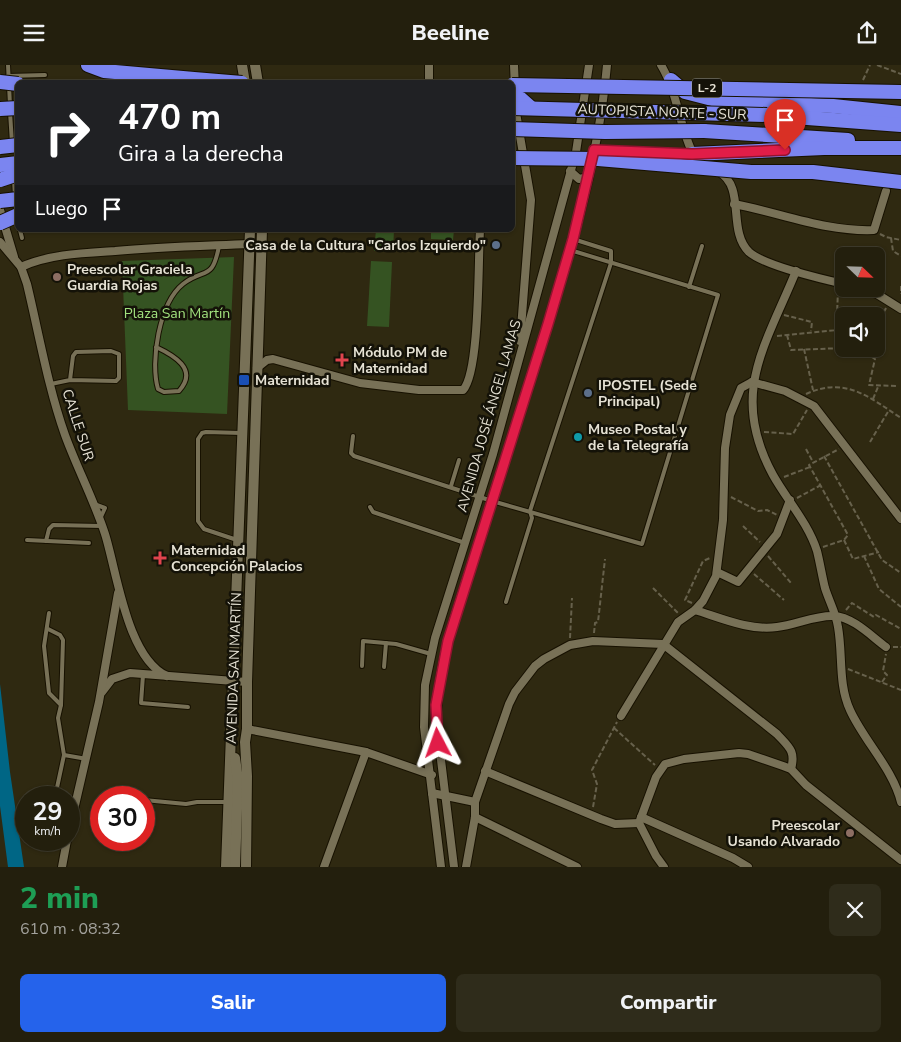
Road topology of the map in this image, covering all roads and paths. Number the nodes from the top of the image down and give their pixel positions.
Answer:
1 (8, 65) edge
2 (88, 65) edge
3 (132, 65) edge
4 (242, 65) edge
5 (255, 65) edge
6 (429, 65) edge
7 (514, 65) edge
8 (589, 65) edge
9 (606, 65) edge
10 (661, 65) edge
11 (870, 65) edge
12 (877, 65) edge
13 (901, 74) edge
14 (44, 75) dead end
15 (194, 79) junction
16 (206, 80) edge
17 (243, 80) edge
18 (258, 80) edge
19 (429, 80) edge
20 (514, 80) edge
21 (671, 80) junction
22 (9, 81) edge
23 (515, 85) edge
24 (862, 86) dead end
25 (901, 92) edge
26 (515, 102) edge
27 (0, 104) edge
28 (9, 107) edge
29 (901, 113) edge
30 (515, 114) edge
31 (901, 125) edge
32 (515, 129) edge
33 (605, 132) junction
34 (515, 138) edge
35 (901, 143) edge
36 (901, 148) edge
37 (594, 150) junction
38 (692, 154) junction
39 (515, 158) edge
40 (11, 165) edge
41 (570, 171) junction
42 (589, 177) junction
43 (901, 181) edge
44 (886, 191) dead end
45 (15, 195) edge
46 (15, 199) edge
47 (0, 201) edge
48 (734, 204) junction
49 (0, 210) edge
50 (15, 218) edge
51 (0, 223) edge
52 (874, 229) junction
53 (20, 232) edge
54 (250, 232) edge
55 (262, 232) edge
56 (480, 232) edge
57 (891, 238) junction
58 (22, 239) dead end
59 (573, 239) junction
60 (901, 240) edge
61 (0, 242) edge
62 (249, 244) junction
63 (220, 245) junction
64 (702, 246) dead end
65 (570, 250) junction
66 (901, 255) edge
67 (14, 259) junction
68 (611, 263) junction
69 (21, 267) junction
70 (796, 271) junction
71 (835, 282) edge
72 (901, 286) edge
73 (690, 287) junction
74 (901, 294) edge
75 (880, 297) edge
76 (889, 301) junction
77 (885, 309) edge
78 (901, 309) edge
79 (778, 313) junction
80 (835, 330) edge
81 (811, 331) junction
82 (769, 335) junction
83 (786, 335) junction
84 (156, 347) junction
85 (835, 348) edge
86 (804, 349) junction
87 (872, 357) edge
88 (519, 360) junction
89 (257, 368) junction
90 (70, 380) junction
91 (752, 381) junction
92 (51, 384) junction
93 (896, 386) dead end
94 (878, 387) junction
95 (814, 390) junction
96 (799, 397) junction
97 (873, 399) junction
98 (810, 403) junction
99 (889, 410) junction
100 (901, 418) edge
101 (243, 433) junction
102 (756, 433) junction
103 (353, 436) dead end
104 (870, 442) dead end
105 (844, 446) junction
106 (806, 449) dead end
107 (824, 456) junction
108 (459, 460) dead end
109 (814, 462) junction
110 (810, 467) junction
111 (776, 481) junction
112 (821, 485) junction
113 (451, 486) junction
114 (724, 493) junction
115 (479, 497) junction
116 (790, 500) junction
117 (492, 501) junction
118 (370, 507) dead end
119 (530, 511) junction
120 (783, 517) junction
121 (901, 519) edge
122 (101, 523) junction
123 (743, 526) dead end
124 (237, 539) junction
125 (844, 540) junction
126 (27, 541) dead end
127 (46, 541) junction
128 (89, 543) dead end
129 (465, 543) junction
130 (765, 549) junction
131 (816, 549) junction
132 (879, 552) junction
133 (718, 554) junction
134 (864, 556) junction
135 (605, 559) dead end
136 (749, 569) junction
137 (717, 572) junction
138 (901, 573) edge
139 (791, 583) dead end
140 (118, 588) junction
141 (653, 588) dead end
142 (572, 598) dead end
143 (784, 600) dead end
144 (506, 602) dead end
145 (901, 607) edge
146 (697, 608) junction
147 (49, 613) dead end
148 (682, 617) junction
149 (837, 617) junction
150 (48, 629) junction
151 (901, 629) edge
152 (593, 641) junction
153 (386, 643) junction
154 (570, 645) junction
155 (663, 645) junction
156 (886, 647) joint
157 (431, 654) junction
158 (362, 666) dead end
159 (384, 667) dead end
160 (841, 667) junction
161 (143, 675) junction
162 (167, 676) junction
163 (234, 681) junction
164 (247, 681) junction
165 (882, 682) junction
166 (901, 690) edge
167 (100, 696) junction
168 (61, 705) junction
169 (188, 707) dead end
170 (621, 716) joint
171 (614, 728) junction
172 (247, 729) junction
173 (232, 732) junction
174 (245, 742) junction
175 (366, 752) junction
176 (64, 755) junction
177 (87, 759) junction
178 (660, 769) junction
179 (791, 769) junction
180 (485, 771) junction
181 (428, 774) junction
182 (441, 778) junction
183 (238, 780) junction
184 (57, 786) edge
185 (80, 787) edge
186 (432, 793) junction
187 (444, 797) junction
188 (155, 801) edge
189 (475, 802) junction
190 (901, 802) edge
191 (228, 803) junction
192 (590, 815) junction
193 (475, 817) junction
194 (640, 820) junction
195 (64, 851) edge
196 (901, 860) edge
197 (62, 867) edge
198 (226, 867) edge
199 (235, 867) edge
200 (246, 867) edge
201 (324, 867) edge
202 (441, 867) edge
203 (454, 867) edge
204 (466, 867) edge
205 (577, 867) edge
206 (664, 867) edge
207 (748, 867) edge

1 - 22 lane
2 - 15 highway
3 - 15 highway
4 - 17 main road
5 - 18 main road
6 - 19 street
7 - 20 street
8 - 41 street, AVENIDA JOSÉ ÁNGEL LAMAS
9 - 37 street, AVENIDA JOSÉ ÁNGEL LAMAS
10 - 21 street
11 - 24 path
12 - 13 path
14 - 22 lane
15 - 16 highway, bridge
21 - 29 highway
21 - 38 street
22 - 28 lane
23 - 25 highway, L-2, bridge
26 - 31 highway, AUTOPISTA NORTE - SUR / L-2, bridge
27 - 28 lane
28 - 40 lane
30 - 88 street
32 - 33 highway, AUTOPISTA NORTE - SUR, bridge
33 - 34 highway, bridge
33 - 35 highway, AUTOPISTA NORTE - SUR, bridge
36 - 38 highway
37 - 38 street
37 - 42 street, AVENIDA JOSÉ ÁNGEL LAMAS
38 - 48 street
39 - 43 highway, bridge
40 - 45 lane
41 - 42 street
41 - 88 street, AVENIDA JOSÉ ÁNGEL LAMAS
42 - 59 street, AVENIDA JOSÉ ÁNGEL LAMAS
44 - 52 street
46 - 47 highway, bridge
48 - 52 street
48 - 70 street
49 - 67 street
50 - 51 highway, bridge
52 - 57 path
53 - 58 lane
54 - 62 main road, AVENIDA SAN MARTÍN
55 - 89 main road, AVENIDA SAN MARTÍN
56 - 89 street
57 - 60 path
57 - 66 path
59 - 65 street, AVENIDA JOSÉ ÁNGEL LAMAS
59 - 68 lane
61 - 67 street
62 - 63 street
62 - 101 main road, AVENIDA SAN MARTÍN
63 - 69 street
63 - 84 lane
64 - 73 lane
65 - 68 lane
65 - 117 street, AVENIDA JOSÉ ÁNGEL LAMAS
67 - 69 street
68 - 73 lane
68 - 119 lane
69 - 92 street, CALLE SUR
70 - 71 street
70 - 79 street
72 - 74 path
73 - 119 lane
75 - 76 street
76 - 77 path
76 - 78 street
79 - 81 path
79 - 82 street
80 - 81 path
81 - 83 path
82 - 83 path
82 - 91 street
83 - 86 path
84 - 84 lane
85 - 86 path
86 - 95 path
87 - 94 path
88 - 115 street, AVENIDA JOSÉ ÁNGEL LAMAS
89 - 164 main road, AVENIDA SAN MARTÍN
90 - 90 lane
90 - 92 lane
91 - 96 street
91 - 102 street
91 - 114 street
92 - 122 street, CALLE SUR
93 - 94 path
94 - 97 path
95 - 96 path
95 - 97 path
96 - 98 street
97 - 99 path
98 - 102 path
98 - 105 street
99 - 100 path
99 - 104 path
101 - 124 main road, AVENIDA SAN MARTÍN
101 - 124 lane
102 - 111 street
103 - 113 lane
105 - 107 path
105 - 121 street
106 - 109 path
107 - 109 path
107 - 132 path
108 - 113 lane
109 - 110 path
110 - 111 path
110 - 112 path
111 - 116 street
112 - 116 path
112 - 125 path
113 - 115 lane
114 - 120 path
114 - 133 street
115 - 117 lane
115 - 129 street, AVENIDA JOSÉ ÁNGEL LAMAS
116 - 120 street
116 - 131 street
117 - 119 lane
117 - 182 street, AVENIDA JOSÉ ÁNGEL LAMAS
118 - 129 lane
119 - 144 lane
120 - 130 street
122 - 127 lane
122 - 140 street, CALLE SUR
123 - 130 path
124 - 163 main road, AVENIDA SAN MARTÍN
125 - 131 path
125 - 134 path
126 - 127 lane
127 - 128 lane
129 - 157 street, AVENIDA JOSÉ ÁNGEL LAMAS
130 - 136 street
130 - 139 path
131 - 149 street
132 - 134 path
132 - 138 path
133 - 137 street
133 - 146 path
134 - 145 path
135 - 152 path
136 - 137 street
136 - 143 path
137 - 146 street
140 - 162 street, CALLE SUR
140 - 167 street, CALLE SUR
141 - 148 path
142 - 154 path
146 - 148 street
146 - 149 street
147 - 150 lane
148 - 155 street
149 - 151 path
149 - 156 street
149 - 160 street
150 - 168 lane
150 - 168 lane
152 - 154 street
152 - 155 street
153 - 157 lane
153 - 158 lane
153 - 159 lane
154 - 180 street
155 - 170 street
155 - 179 street
156 - 165 path
157 - 181 street, AVENIDA JOSÉ ÁNGEL LAMAS
160 - 165 path
160 - 190 street
161 - 162 street
161 - 167 street
161 - 169 lane
162 - 163 street
163 - 164 street
163 - 173 main road, AVENIDA SAN MARTÍN
164 - 172 main road, AVENIDA SAN MARTÍN
165 - 166 path
167 - 177 street, CALLE SUR
168 - 176 lane
170 - 171 path
171 - 178 path
171 - 192 path
172 - 174 main road, AVENIDA SAN MARTÍN
172 - 175 street
173 - 183 main road
173 - 191 main road, AVENIDA SAN MARTÍN
174 - 183 main road
174 - 200 main road, AVENIDA SAN MARTÍN
175 - 181 street
175 - 201 street
176 - 177 lane
176 - 184 lane
177 - 185 street, CALLE SUR
178 - 179 street
178 - 194 street
179 - 196 street
180 - 189 street
180 - 192 street
181 - 182 street
181 - 186 street, AVENIDA JOSÉ ÁNGEL LAMAS
182 - 187 street, AVENIDA JOSÉ ÁNGEL LAMAS
183 - 199 main road
186 - 187 street
186 - 202 street, AVENIDA JOSÉ ÁNGEL LAMAS
187 - 189 street
187 - 203 street, AVENIDA JOSÉ ÁNGEL LAMAS
188 - 191 lane
189 - 193 street
191 - 198 main road, AVENIDA SAN MARTÍN
192 - 194 street
193 - 204 street
193 - 205 street
194 - 206 street
194 - 207 street
195 - 197 street

